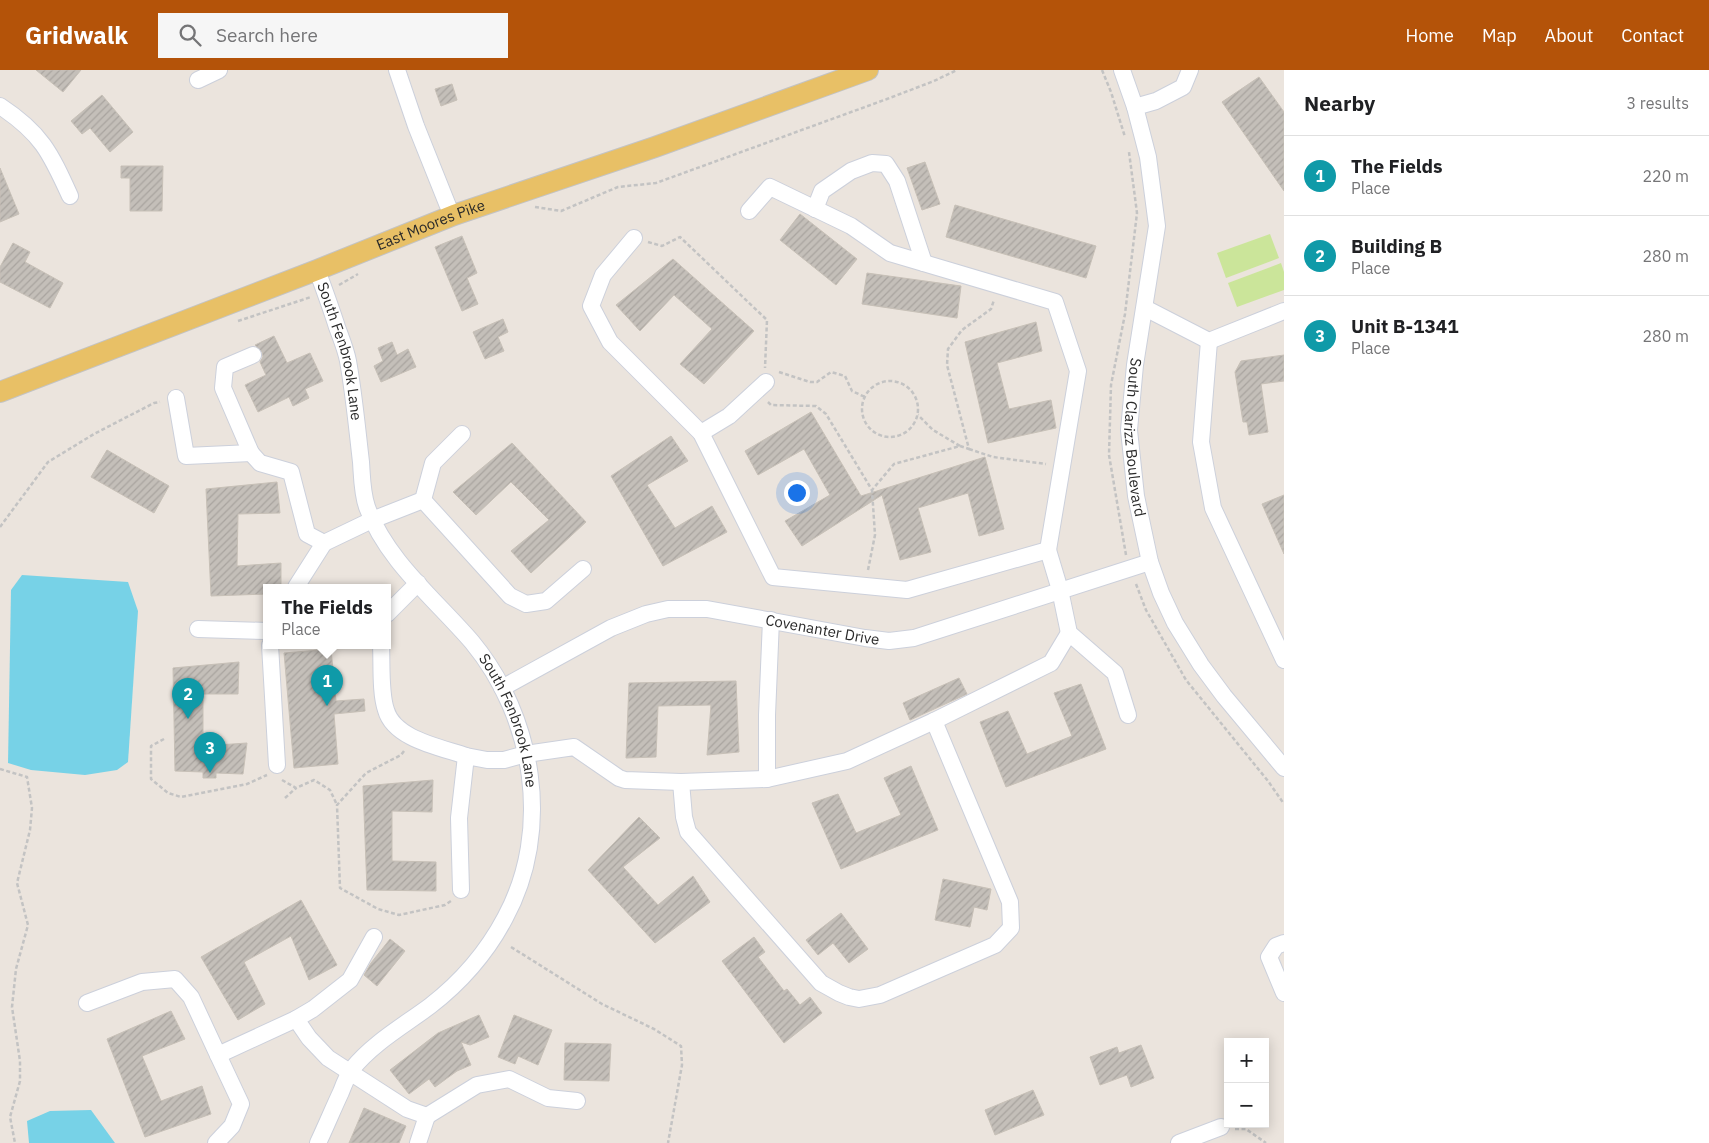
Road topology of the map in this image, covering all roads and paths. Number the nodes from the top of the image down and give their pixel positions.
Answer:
1 (219, 70) edge
2 (397, 70) edge
3 (868, 70) edge
4 (957, 70) edge
5 (1102, 70) edge
6 (1122, 70) edge
7 (1190, 70) edge
8 (198, 80) dead end
9 (0, 106) edge
10 (1135, 106) junction
11 (1126, 142) dead end
12 (1129, 150) dead end
13 (70, 196) dead end
14 (529, 206) dead end
15 (815, 208) junction
16 (749, 211) dead end
17 (452, 216) junction
18 (634, 238) joint
19 (924, 264) junction
20 (317, 270) junction
21 (361, 271) dead end
22 (998, 285) junction
23 (325, 292) junction
24 (1145, 308) junction
25 (1284, 311) edge
26 (236, 322) dead end
27 (1209, 340) junction
28 (253, 355) dead end
29 (761, 387) junction
30 (0, 392) edge
31 (864, 397) junction
32 (176, 398) joint
33 (918, 415) junction
34 (701, 433) junction
35 (462, 434) dead end
36 (960, 446) junction
37 (969, 449) junction
38 (251, 453) junction
39 (1062, 466) junction
40 (872, 490) junction
41 (423, 500) junction
42 (372, 520) junction
43 (0, 527) edge
44 (324, 543) junction
45 (1048, 550) junction
46 (1150, 562) junction
47 (583, 568) dead end
48 (1129, 568) junction
49 (418, 583) junction
50 (298, 584) edge
51 (865, 586) junction
52 (1060, 590) junction
53 (391, 610) edge
54 (771, 620) junction
55 (198, 629) dead end
56 (263, 631) edge
57 (1069, 633) junction
58 (270, 649) edge
59 (381, 649) edge
60 (1284, 660) edge
61 (502, 688) junction
62 (1128, 716) dead end
63 (934, 721) junction
64 (412, 738) junction
65 (164, 739) dead end
66 (526, 754) junction
67 (466, 756) junction
68 (1284, 768) edge
69 (0, 769) edge
70 (274, 769) junction
71 (767, 779) junction
72 (681, 782) junction
73 (296, 788) junction
74 (285, 798) dead end
75 (1284, 804) edge
76 (337, 805) junction
77 (461, 890) joint
78 (374, 937) dead end
79 (1284, 943) edge
80 (511, 948) dead end
81 (1284, 994) edge
82 (87, 1003) dead end
83 (296, 1019) junction
84 (218, 1055) junction
85 (350, 1072) junction
86 (577, 1101) dead end
87 (427, 1116) junction
88 (1221, 1127) joint
89 (15, 1143) edge
90 (216, 1143) edge
91 (318, 1143) edge
92 (418, 1143) edge
93 (668, 1143) edge
94 (1179, 1143) edge
95 (1266, 1143) edge

1 - 8 street
2 - 17 street
3 - 17 main road, East Moores Pike
4 - 14 path
5 - 11 path
6 - 10 street, South Clarizz Boulevard
7 - 10 street
9 - 13 street
10 - 24 street, South Clarizz Boulevard
12 - 48 path
15 - 16 street
15 - 19 street
15 - 19 street
17 - 20 main road, East Moores Pike
18 - 29 path
18 - 34 street
19 - 22 street
20 - 23 street, South Fenbrook Lane
20 - 30 main road, East Moores Pike
21 - 23 path
22 - 37 path
22 - 39 street
23 - 26 path
23 - 42 street, South Fenbrook Lane
24 - 27 street
24 - 46 street, South Clarizz Boulevard
25 - 27 street
27 - 60 street
28 - 38 street
29 - 31 path
29 - 34 street
29 - 40 path
31 - 33 path
31 - 33 path
32 - 38 street
32 - 43 path
33 - 36 path
34 - 51 street
35 - 41 street
36 - 37 path
36 - 40 path
37 - 39 path
38 - 44 street
39 - 45 street
40 - 51 path
41 - 42 street
41 - 47 street
42 - 44 street
42 - 49 street, South Fenbrook Lane
44 - 50 street
45 - 51 street
45 - 52 street
46 - 48 street, Covenanter Drive
46 - 68 street, South Clarizz Boulevard
48 - 52 street, Covenanter Drive
48 - 75 path
49 - 53 street
49 - 61 street, South Fenbrook Lane
52 - 54 street, Covenanter Drive
52 - 57 street
54 - 61 street, Covenanter Drive
54 - 71 street
55 - 56 street
57 - 62 street
57 - 63 street
58 - 70 street
59 - 64 street
61 - 66 street, South Fenbrook Lane
63 - 71 street
63 - 72 street
64 - 67 street
64 - 76 path
65 - 70 path
66 - 67 street
66 - 72 street
66 - 85 street, South Fenbrook Lane
67 - 77 street
69 - 89 path
70 - 73 path
71 - 72 street
73 - 74 path
73 - 76 path
76 - 77 path
78 - 83 street
79 - 81 street
80 - 93 path
82 - 84 street
83 - 84 street
83 - 85 street
84 - 90 street
85 - 87 street
85 - 91 street, South Fenbrook Lane
86 - 87 street
87 - 92 street
88 - 94 street
88 - 95 path

